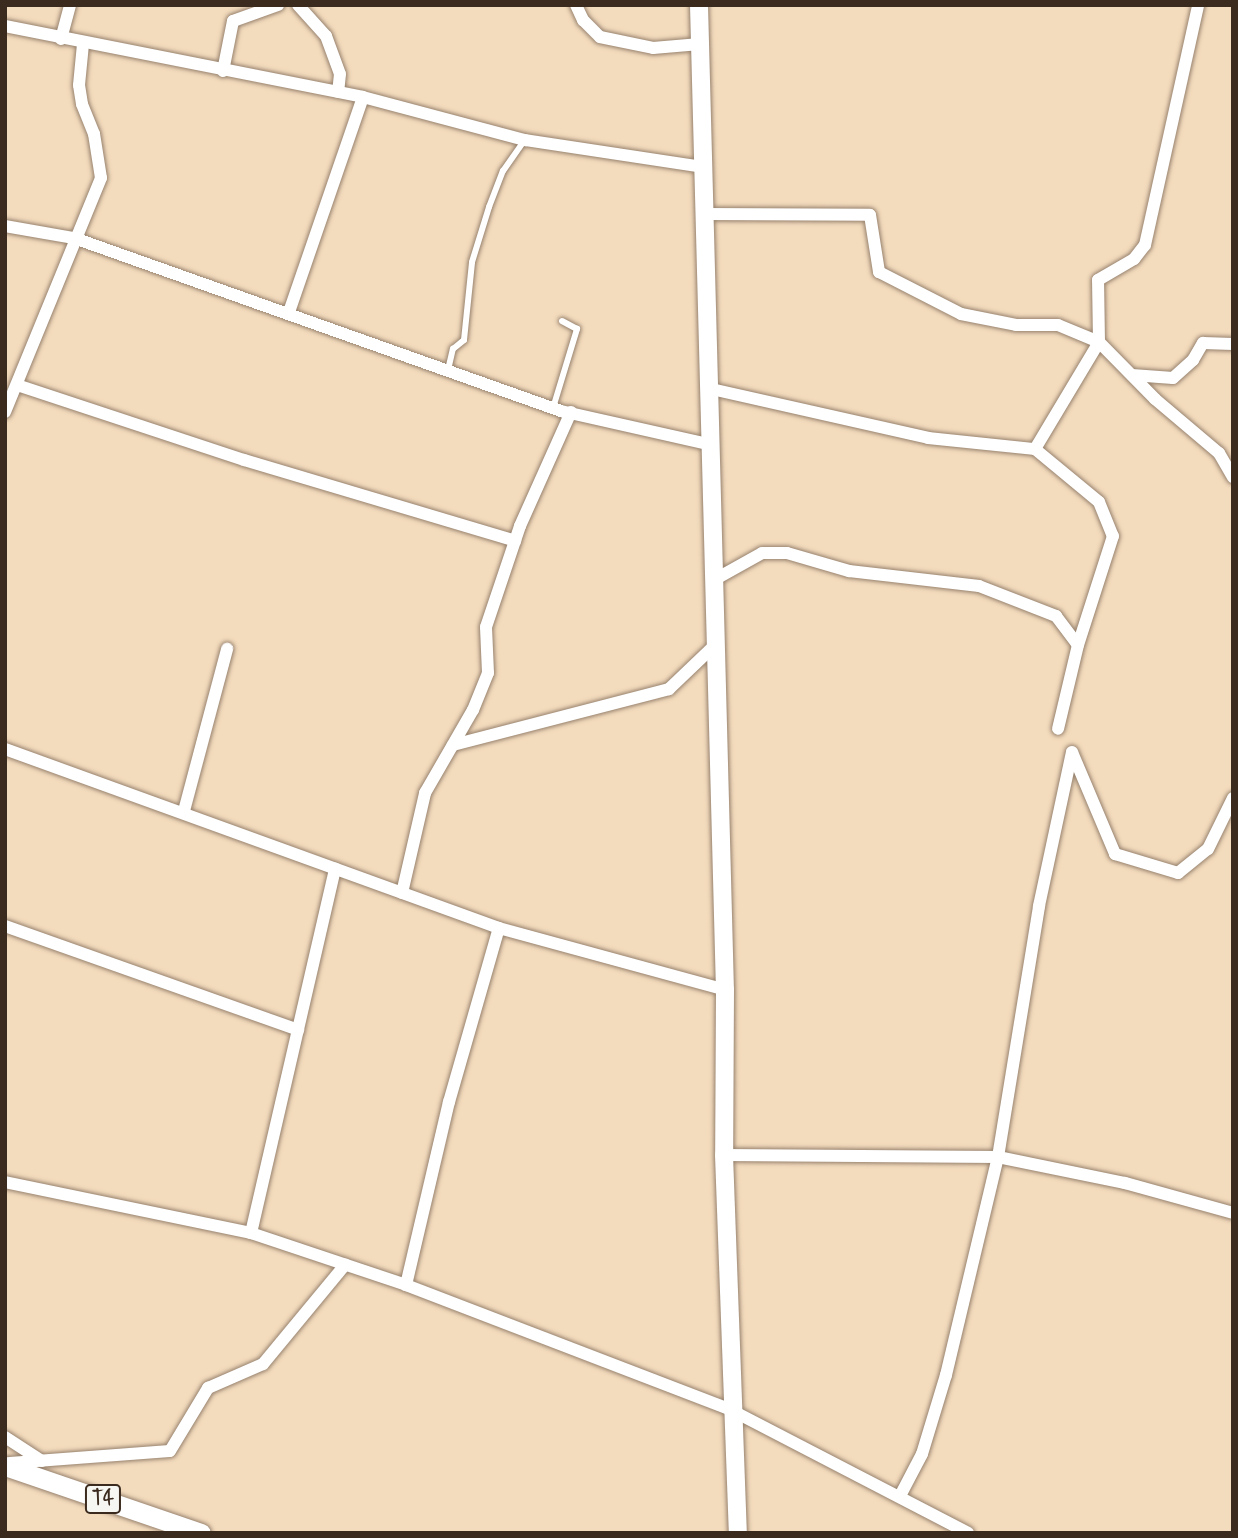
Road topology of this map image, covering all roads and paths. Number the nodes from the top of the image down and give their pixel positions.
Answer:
1 (70, 5) edge
2 (278, 5) edge
3 (298, 5) edge
4 (576, 5) edge
5 (699, 5) edge
6 (1198, 5) edge
7 (5, 26) edge
8 (61, 39) junction
9 (83, 44) junction
10 (700, 44) junction
11 (223, 71) junction
12 (338, 92) junction
13 (363, 97) junction
14 (526, 139) junction
15 (703, 167) junction
16 (704, 214) junction
17 (5, 226) edge
18 (74, 238) junction
19 (289, 312) junction
20 (562, 321) dead end
21 (1099, 342) junction
22 (1233, 344) edge
23 (448, 370) junction
24 (1131, 375) junction
25 (17, 385) junction
26 (707, 388) junction
27 (553, 408) junction
28 (5, 411) edge
29 (571, 412) junction
30 (708, 444) junction
31 (1035, 449) junction
32 (1233, 477) edge
33 (515, 541) junction
34 (712, 581) junction
35 (715, 645) junction
36 (1078, 645) junction
37 (227, 649) dead end
38 (1058, 729) dead end
39 (453, 745) junction
40 (5, 749) edge
41 (1233, 798) edge
42 (184, 811) junction
43 (335, 869) junction
44 (402, 893) junction
45 (5, 926) edge
46 (499, 928) junction
47 (725, 990) junction
48 (298, 1030) junction
49 (724, 1155) junction
50 (998, 1157) junction
51 (5, 1182) edge
52 (1233, 1213) edge
53 (251, 1233) junction
54 (345, 1265) junction
55 (406, 1286) junction
56 (731, 1410) junction
57 (5, 1437) edge
58 (42, 1461) junction
59 (5, 1465) edge
60 (900, 1496) junction
61 (169, 1527) edge
62 (201, 1533) edge
63 (738, 1533) edge
64 (968, 1533) edge

1 - 8 street
2 - 11 street
3 - 12 street
4 - 10 street
5 - 10 main road
6 - 21 street
7 - 8 street
8 - 9 street
9 - 11 street
9 - 18 street
10 - 15 main road
11 - 12 street
12 - 13 street
13 - 14 street
13 - 19 street
14 - 15 street
14 - 23 lane
15 - 16 main road
16 - 21 street
16 - 26 main road
17 - 18 street
18 - 19 street
18 - 25 street
19 - 23 street
20 - 27 lane
21 - 24 street
21 - 31 street
22 - 24 street
23 - 27 street
24 - 32 street
25 - 28 street
25 - 33 street
26 - 30 main road
26 - 31 street
27 - 29 street
29 - 30 street
29 - 33 street
30 - 34 main road
31 - 36 street
33 - 39 street
34 - 35 main road
34 - 36 street
35 - 39 street
35 - 47 main road
36 - 38 street
37 - 42 street
39 - 44 street
40 - 42 street
41 - 50 street
42 - 43 street
43 - 44 street
43 - 48 street
44 - 46 street
45 - 48 street
46 - 47 street
46 - 55 street
47 - 49 main road
48 - 53 street
49 - 50 street
49 - 56 main road
50 - 52 street
50 - 60 street
51 - 53 street
53 - 54 street
54 - 55 street
54 - 58 street
55 - 56 street
56 - 60 street
56 - 63 main road
57 - 58 street
58 - 59 street
59 - 61 highway, T4
60 - 64 street
61 - 62 highway, T4

